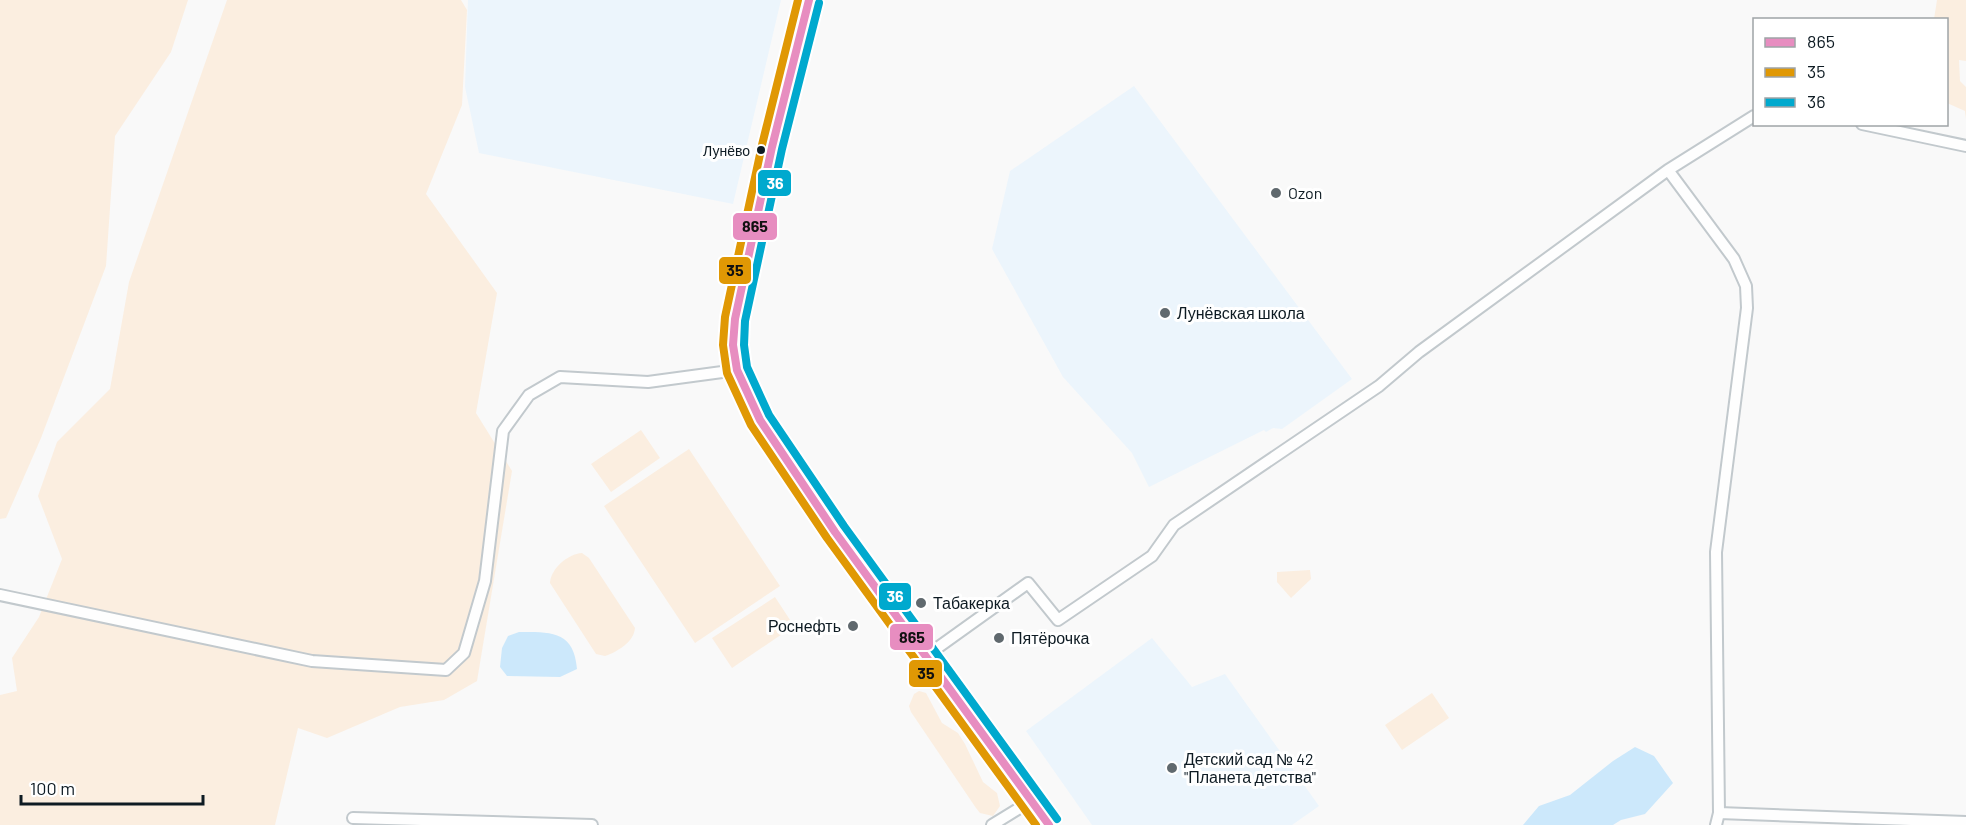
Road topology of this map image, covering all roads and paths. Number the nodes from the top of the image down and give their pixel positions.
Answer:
1 (809, 0) edge
2 (1753, 117) edge
3 (1871, 126) edge
4 (1966, 146) edge
5 (1668, 171) junction
6 (737, 370) junction
7 (0, 595) edge
8 (926, 656) junction
9 (1032, 801) junction
10 (1719, 813) junction
11 (353, 818) dead end
12 (1966, 822) edge
13 (592, 825) edge
14 (992, 825) edge
15 (1049, 825) edge
16 (1716, 825) edge

1 - 6 street
2 - 5 street
3 - 4 street
5 - 8 street
5 - 10 street
6 - 7 street
6 - 8 street
8 - 9 street
9 - 14 street
9 - 15 street
10 - 12 street
10 - 16 street
11 - 13 street

